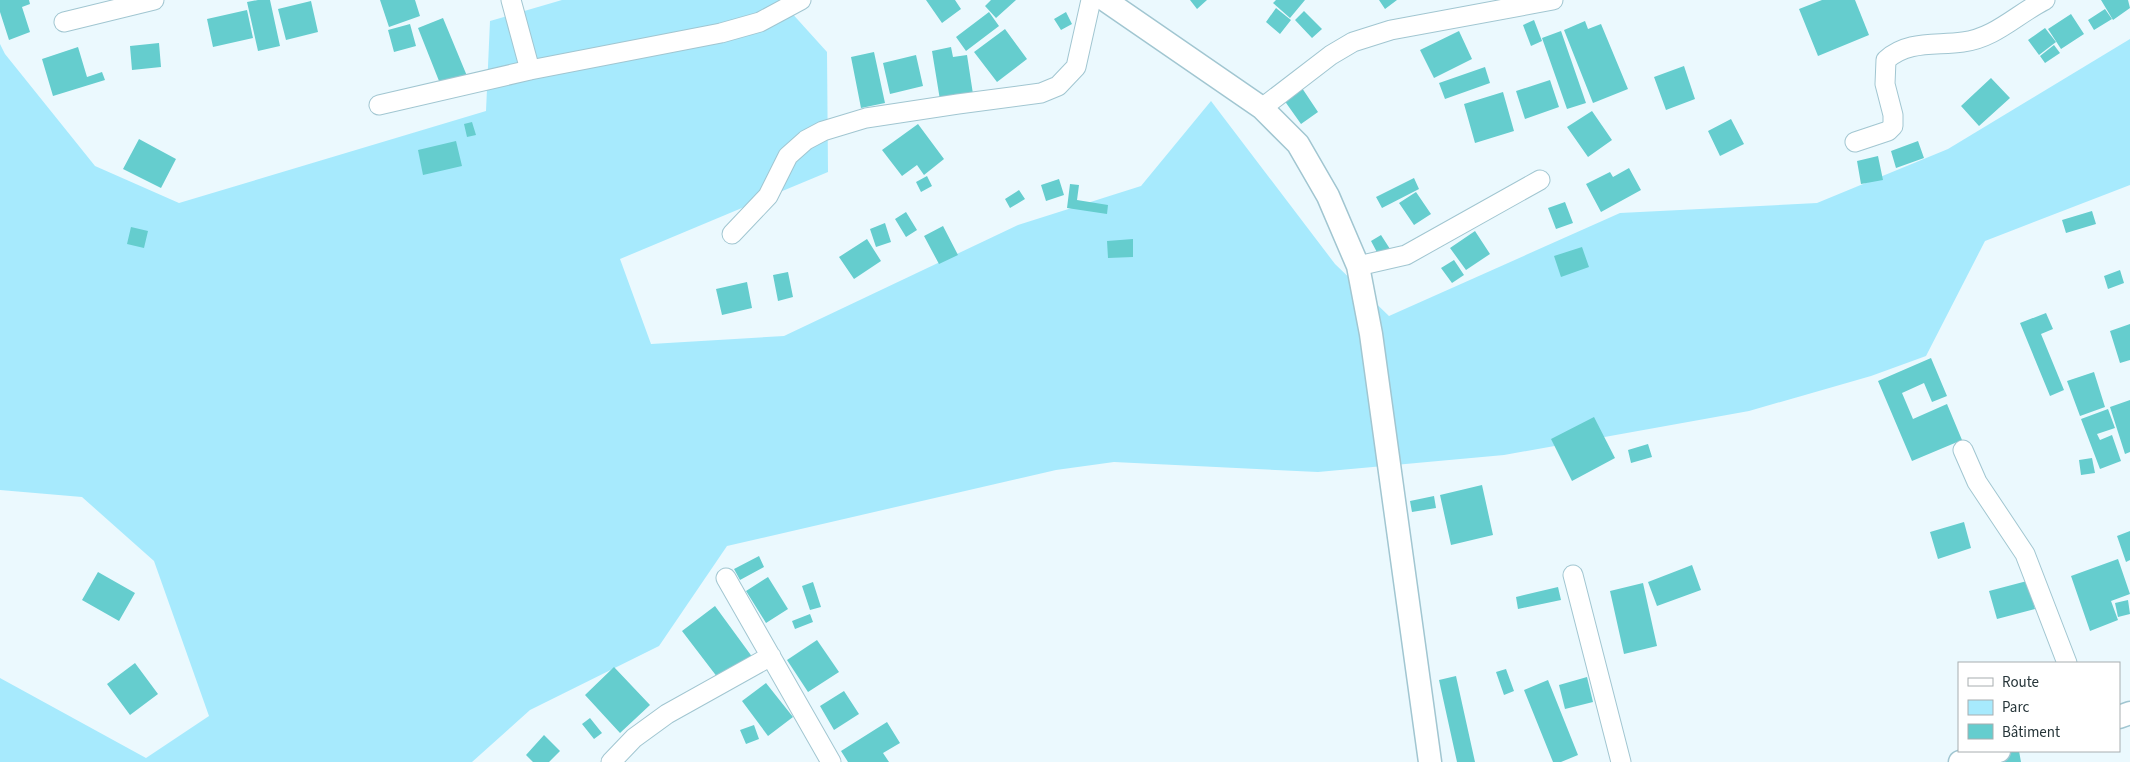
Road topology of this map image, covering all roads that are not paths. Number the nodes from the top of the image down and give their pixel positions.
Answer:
1 (154, 0) edge
2 (511, 0) edge
3 (801, 0) edge
4 (1091, 0) edge
5 (1105, 0) edge
6 (1553, 0) edge
7 (2045, 0) edge
8 (64, 22) dead end
9 (530, 70) junction
10 (379, 105) dead end
11 (1262, 108) junction
12 (1855, 142) dead end
13 (1540, 180) dead end
14 (732, 234) dead end
15 (1358, 266) junction
16 (1963, 450) dead end
17 (1573, 574) dead end
18 (726, 578) dead end
19 (771, 656) junction
20 (2067, 662) edge
21 (1995, 752) edge
22 (612, 762) edge
23 (831, 762) edge
24 (1430, 762) edge
25 (1621, 762) edge
26 (1960, 762) edge

1 - 8 street
2 - 9 street
3 - 9 street
4 - 14 street
5 - 11 street
6 - 11 street
7 - 12 street
9 - 10 street
11 - 15 street
13 - 15 street
15 - 24 street
16 - 20 street
17 - 25 street
18 - 19 street
19 - 22 street
19 - 23 street
21 - 26 street

